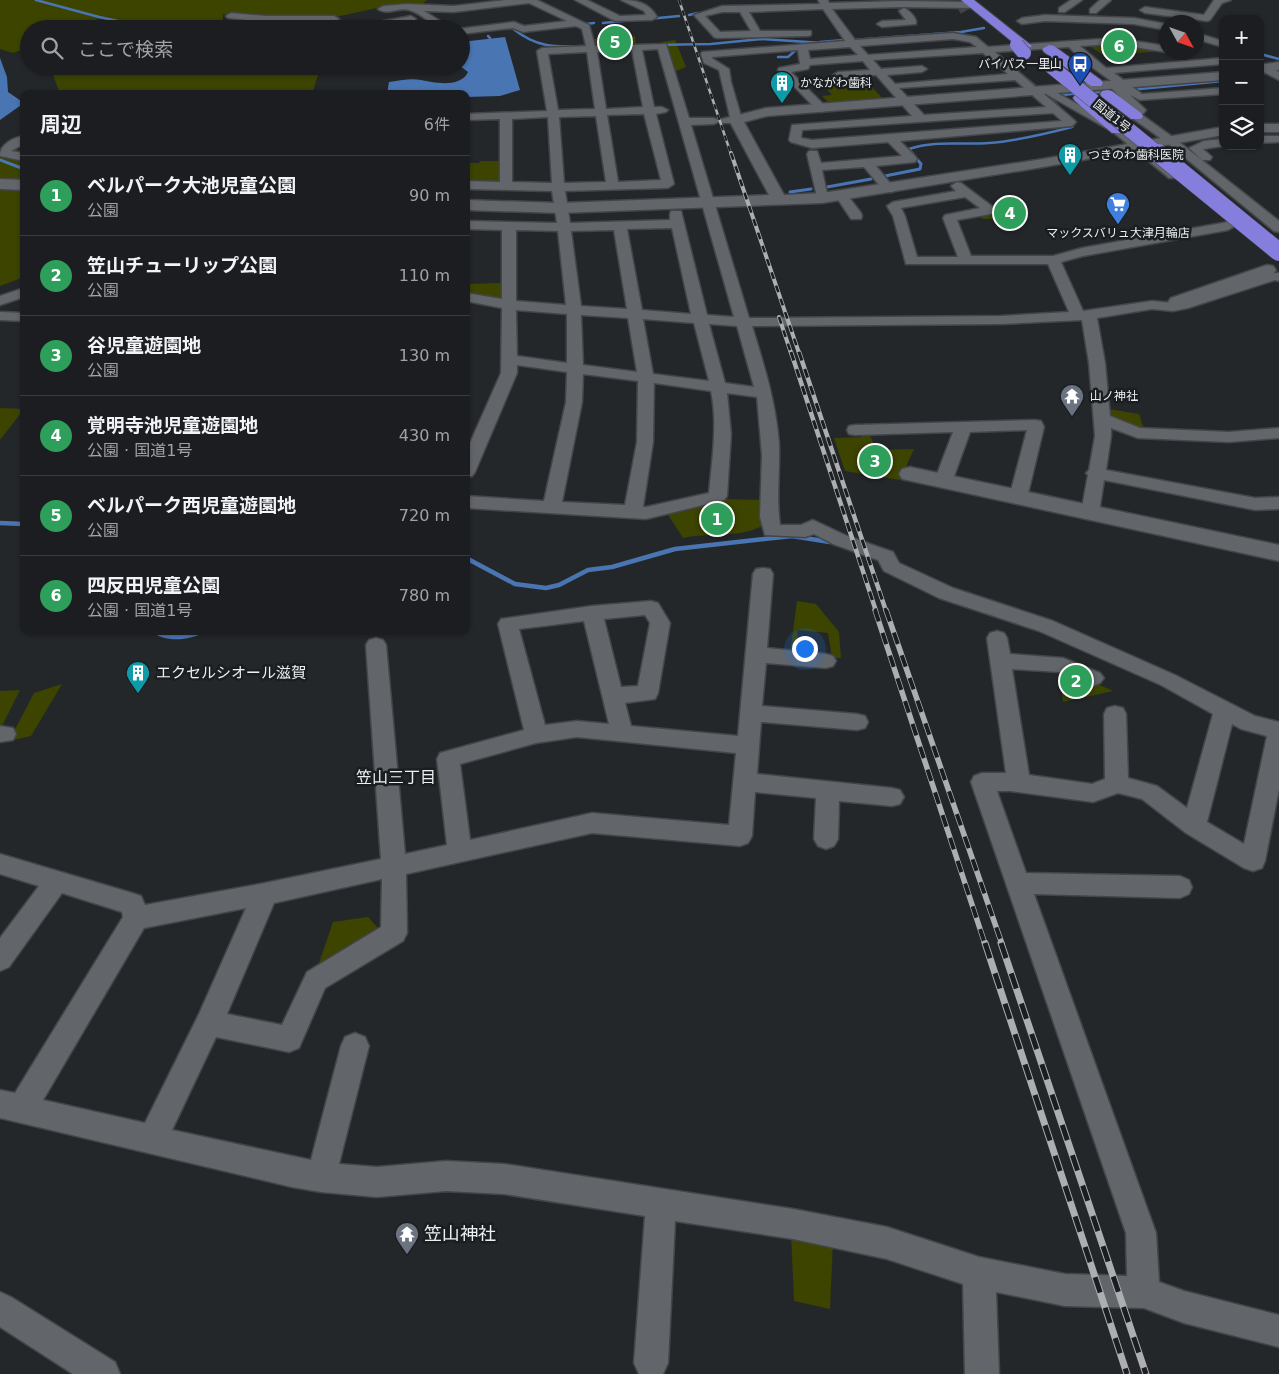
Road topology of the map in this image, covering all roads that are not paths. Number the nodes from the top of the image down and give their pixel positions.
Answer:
1 (529, 0) edge
2 (580, 0) edge
3 (626, 0) edge
4 (1077, 0) edge
5 (1106, 0) edge
6 (1150, 0) edge
7 (1226, 0) edge
8 (508, 2) junction
9 (824, 3) edge
10 (969, 3) edge
11 (692, 4) dead end
12 (868, 5) junction
13 (892, 5) junction
14 (1188, 5) dead end
15 (411, 7) junction
16 (382, 9) dead end
17 (743, 9) junction
18 (1045, 9) dead end
19 (1213, 9) junction
20 (1062, 10) junction
21 (904, 11) dead end
22 (1093, 11) junction
23 (528, 12) dead end
24 (710, 12) junction
25 (231, 16) dead end
26 (426, 16) junction
27 (791, 16) edge
28 (1138, 16) junction
29 (251, 18) joint
30 (334, 18) dead end
31 (274, 20) edge
32 (329, 20) edge
33 (402, 20) edge
34 (433, 20) edge
35 (1159, 24) edge
36 (582, 28) junction
37 (946, 28) tunnel mouth
38 (470, 30) edge
39 (517, 30) junction
40 (886, 30) junction
41 (818, 33) dead end
42 (757, 34) junction
43 (470, 36) edge
44 (1204, 38) edge
45 (1219, 43) edge
46 (852, 44) junction
47 (1072, 44) junction
48 (636, 47) junction
49 (802, 47) junction
50 (1035, 47) junction
51 (591, 48) junction
52 (1159, 49) edge
53 (987, 50) junction
54 (1159, 51) edge
55 (1204, 54) edge
56 (1131, 55) dead end
57 (1219, 56) edge
58 (1104, 57) dead end
59 (1264, 57) edge
60 (866, 58) junction
61 (1086, 58) junction
62 (1279, 60) edge
63 (806, 62) junction
64 (1219, 62) edge
65 (1002, 63) junction
66 (983, 65) dead end
67 (1266, 67) edge
68 (936, 68) dead end
69 (878, 72) junction
70 (824, 76) dead end
71 (1018, 77) junction
72 (1100, 77) junction
73 (1219, 77) edge
74 (1275, 80) edge
75 (890, 86) junction
76 (1121, 89) junction
77 (1219, 90) edge
78 (1042, 92) junction
79 (1191, 93) junction
80 (1200, 101) dead end
81 (906, 103) junction
82 (822, 109) junction
83 (649, 110) junction
84 (680, 110) junction
85 (806, 110) junction
86 (1056, 110) junction
87 (602, 112) junction
88 (552, 113) junction
89 (506, 116) junction
90 (1136, 116) joint
91 (470, 117) edge
92 (922, 119) junction
93 (714, 121) dead end
94 (731, 121) junction
95 (684, 122) junction
96 (809, 127) junction
97 (1117, 130) junction
98 (1219, 132) edge
99 (938, 134) junction
100 (892, 139) junction
101 (1170, 140) junction
102 (20, 142) edge
103 (1219, 142) edge
104 (812, 144) junction
105 (1137, 146) junction
106 (20, 156) edge
107 (1206, 157) dead end
108 (866, 163) junction
109 (815, 167) junction
110 (947, 178) junction
111 (0, 184) edge
112 (20, 185) edge
113 (470, 185) edge
114 (614, 186) junction
115 (506, 187) junction
116 (559, 187) junction
117 (888, 189) junction
118 (967, 193) junction
119 (841, 195) junction
120 (822, 198) junction
121 (779, 200) junction
122 (710, 204) junction
123 (470, 205) edge
124 (560, 208) junction
125 (856, 216) dead end
126 (1275, 219) edge
127 (470, 225) edge
128 (509, 226) junction
129 (620, 226) junction
130 (1231, 226) junction
131 (564, 227) junction
132 (1279, 240) edge
133 (966, 260) junction
134 (1054, 260) junction
135 (1275, 264) edge
136 (20, 294) edge
137 (470, 298) edge
138 (0, 302) edge
139 (1177, 302) joint
140 (508, 305) junction
141 (1152, 305) junction
142 (574, 311) junction
143 (635, 315) junction
144 (0, 316) edge
145 (1084, 316) junction
146 (20, 317) edge
147 (700, 319) junction
148 (744, 322) junction
149 (511, 360) junction
150 (575, 370) junction
151 (646, 379) junction
152 (717, 387) junction
153 (764, 393) junction
154 (1102, 419) junction
155 (964, 427) junction
156 (855, 430) dead end
157 (1279, 433) edge
158 (470, 463) edge
159 (1095, 473) junction
160 (910, 474) dead end
161 (943, 482) junction
162 (1018, 498) junction
163 (470, 502) edge
164 (1279, 503) edge
165 (552, 506) junction
166 (634, 511) junction
167 (1090, 513) junction
168 (1279, 553) edge
169 (763, 574) dead end
170 (592, 613) junction
171 (997, 638) dead end
172 (376, 645) dead end
173 (757, 655) junction
174 (826, 661) dead end
175 (1000, 661) junction
176 (1093, 678) dead end
177 (613, 696) junction
178 (1224, 711) junction
179 (752, 713) junction
180 (1115, 714) dead end
181 (857, 722) dead end
182 (1279, 731) edge
183 (622, 732) junction
184 (536, 735) junction
185 (748, 746) junction
186 (1276, 760) edge
187 (746, 782) junction
188 (1019, 783) junction
189 (1117, 784) junction
190 (828, 790) junction
191 (892, 797) dead end
192 (1194, 826) junction
193 (826, 839) dead end
194 (460, 852) junction
195 (0, 864) edge
196 (394, 867) junction
197 (56, 882) junction
198 (1017, 883) junction
199 (1180, 887) dead end
200 (265, 894) junction
201 (136, 918) junction
202 (0, 959) edge
203 (209, 1023) junction
204 (356, 1046) dead end
205 (11, 1107) edge
206 (152, 1140) junction
207 (321, 1177) junction
208 (660, 1203) junction
209 (979, 1273) junction
210 (1144, 1292) junction
211 (0, 1308) edge
212 (1279, 1331) edge
213 (651, 1363) dead end
214 (102, 1374) edge
215 (982, 1374) edge

1 - 8 street
1 - 36 street
2 - 3 street
4 - 20 street
5 - 22 street
6 - 28 street
7 - 19 street
8 - 15 street
8 - 23 street
9 - 12 street
9 - 27 street
9 - 46 street
10 - 13 street
10 - 13 street
10 - 50 highway, 国道1号
10 - 50 highway
11 - 24 street
12 - 13 street
12 - 40 street
14 - 19 street
15 - 16 street
15 - 26 street
17 - 24 street
17 - 27 street
17 - 42 street
18 - 20 street
19 - 28 street
20 - 22 street
21 - 40 street
22 - 28 street
24 - 42 street
25 - 29 street
26 - 33 street
26 - 34 street
27 - 41 street
27 - 42 street
28 - 35 street
28 - 50 street
29 - 31 street
30 - 32 street
36 - 39 street
36 - 51 street
37 - 40 street
38 - 39 street
39 - 43 street
44 - 45 street
46 - 49 street
46 - 53 street
46 - 60 street
47 - 52 street
47 - 53 street
47 - 61 street
48 - 51 street
48 - 83 street
48 - 84 street
49 - 63 street
49 - 94 street
50 - 72 highway
50 - 97 highway
50 - 132 highway, 国道1号
50 - 135 highway, 国道1号, bridge
51 - 87 street
51 - 88 street
53 - 60 street
53 - 65 street
54 - 56 street
55 - 57 street
58 - 61 street
59 - 62 street
60 - 63 street
60 - 69 street
61 - 72 street
63 - 82 street
64 - 72 street
65 - 66 street
65 - 71 street
67 - 74 street
68 - 69 street
69 - 70 street
69 - 75 street
71 - 75 street
71 - 78 street
72 - 76 highway
73 - 76 street
75 - 81 street
76 - 78 street
76 - 79 street
76 - 90 highway
77 - 79 street
78 - 81 street
78 - 86 street
78 - 97 street
79 - 80 street
81 - 82 street
81 - 92 street
82 - 85 street
83 - 84 street
83 - 87 street
83 - 114 street
84 - 95 street
85 - 94 street
85 - 96 street
86 - 92 street
86 - 99 street
87 - 88 street
87 - 114 street
88 - 89 street
88 - 116 street
89 - 91 street
89 - 115 street
90 - 101 street
92 - 96 street
92 - 99 street
93 - 95 street
94 - 121 street
95 - 122 street
96 - 104 street
97 - 105 street
98 - 101 street
99 - 100 street
100 - 104 street
100 - 108 street
101 - 105 street
101 - 126 street
102 - 106 street
103 - 107 street
104 - 109 street
105 - 110 street
105 - 130 street
108 - 109 street
108 - 117 street
109 - 120 street
110 - 117 street
110 - 118 street
111 - 112 street
113 - 115 street
114 - 116 street
115 - 116 street
116 - 124 street
117 - 119 street
118 - 133 street
118 - 133 street
119 - 120 street
119 - 125 street
120 - 121 street
121 - 122 street
122 - 124 street
122 - 148 street
123 - 124 street
124 - 131 street
127 - 128 street
128 - 131 street
128 - 140 street
129 - 131 street
129 - 143 street
129 - 147 street
130 - 134 street
130 - 135 street
131 - 142 street
133 - 134 street
134 - 145 street
135 - 139 street
135 - 141 street
136 - 138 street
137 - 140 street
139 - 141 street
140 - 142 street
140 - 149 street
141 - 145 street
142 - 143 street
142 - 150 street
143 - 147 street
143 - 151 street
144 - 146 street
145 - 148 street
145 - 154 street
147 - 148 street
147 - 152 street
148 - 153 street
149 - 150 street
149 - 158 street
150 - 151 street
150 - 165 street
151 - 152 street
151 - 166 street
152 - 153 street
152 - 166 street
153 - 178 street
154 - 157 street
154 - 159 street
155 - 156 street
155 - 161 street
155 - 162 street
159 - 164 street
159 - 167 street
160 - 161 street
161 - 162 street
162 - 167 street
163 - 165 street
165 - 166 street
167 - 168 street
169 - 173 street
170 - 177 street
170 - 177 street
170 - 184 street
171 - 175 street
172 - 196 street
173 - 174 street
173 - 179 street
175 - 176 street
175 - 188 street
177 - 183 street
178 - 182 street
178 - 192 street
179 - 181 street
179 - 185 street
180 - 189 street
182 - 186 street
183 - 184 street
183 - 185 street
184 - 194 street
185 - 187 street
186 - 192 street
187 - 190 street
187 - 194 street
188 - 189 street
188 - 198 street
189 - 192 street
190 - 191 street
190 - 193 street
194 - 196 street
195 - 197 street
196 - 200 street
196 - 203 street
197 - 201 street
197 - 202 street
198 - 199 street
198 - 210 street
200 - 201 street
200 - 203 street
201 - 205 street
203 - 206 street
204 - 207 street
205 - 206 street
206 - 207 street
207 - 208 street
208 - 209 street
208 - 213 street
209 - 210 street
209 - 215 street
210 - 212 street
211 - 214 street

